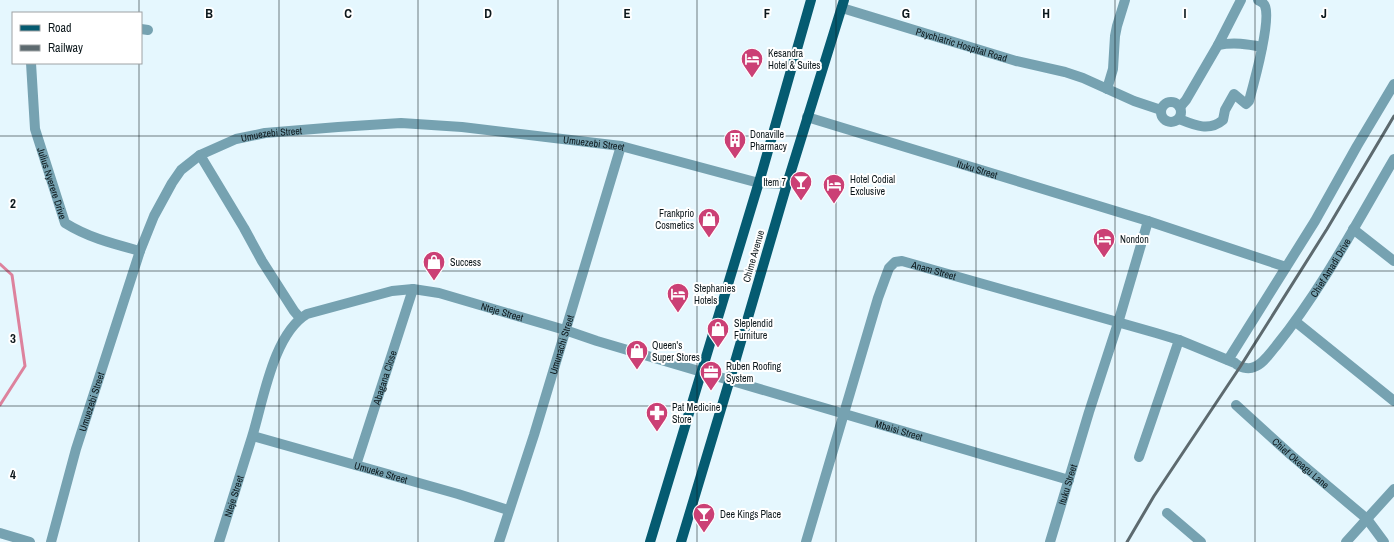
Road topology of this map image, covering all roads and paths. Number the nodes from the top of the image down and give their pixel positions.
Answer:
1 (811, 0) edge
2 (1125, 0) edge
3 (1241, 0) edge
4 (1258, 0) edge
5 (843, 4) edge
6 (1218, 45) junction
7 (1262, 47) junction
8 (31, 64) edge
9 (1394, 84) edge
10 (1107, 89) junction
11 (1180, 107) junction
12 (1161, 110) junction
13 (807, 117) junction
14 (1179, 119) junction
15 (621, 146) junction
16 (200, 155) junction
17 (1394, 159) edge
18 (759, 183) junction
19 (787, 184) junction
20 (1148, 221) junction
21 (1353, 229) junction
22 (140, 251) junction
23 (1394, 261) edge
24 (1286, 267) junction
25 (414, 289) junction
26 (300, 318) junction
27 (1296, 322) junction
28 (1118, 323) junction
29 (566, 330) junction
30 (1179, 340) junction
31 (1228, 360) junction
32 (1253, 368) joint
33 (702, 372) junction
34 (730, 379) junction
35 (1394, 401) edge
36 (1236, 404) dead end
37 (844, 414) junction
38 (252, 436) junction
39 (1139, 457) dead end
40 (356, 465) junction
41 (1069, 480) junction
42 (1394, 489) edge
43 (508, 510) junction
44 (1167, 513) dead end
45 (1368, 519) junction
46 (0, 533) edge
47 (30, 542) edge
48 (51, 542) edge
49 (218, 542) edge
50 (499, 542) edge
51 (650, 542) edge
52 (680, 542) edge
53 (806, 542) edge
54 (1050, 542) edge
55 (1200, 542) edge
56 (1346, 542) edge
57 (1384, 542) edge

1 - 18 main road, Chime Avenue
2 - 10 street
3 - 6 street
4 - 7 street
5 - 10 street, Psychiatric Hospital Road
5 - 13 main road, Chime Avenue
6 - 7 street
6 - 11 street
7 - 14 street
8 - 22 street, Julius Nyerere Drive
9 - 24 street
10 - 12 street
11 - 12 street
11 - 14 street
12 - 14 street
13 - 19 main road, Chime Avenue
13 - 20 street, Ituku Street
15 - 16 street, Umuezebi Street
15 - 18 street, Umuezebi Street
15 - 29 street, Umunachi Street
16 - 22 street, Umuezebi Street
16 - 26 street
17 - 21 street, Chief Amadi Drive
18 - 19 street, Umuezebi Street
18 - 33 main road, Chime Avenue
19 - 34 main road, Chime Avenue
20 - 24 street, Ituku Street
20 - 28 street, Ituku Street
21 - 23 street
21 - 27 street, Chief Amadi Drive
22 - 48 street, Umuezebi Street
24 - 31 street
25 - 26 street, Nteje Street
25 - 29 street, Nteje Street
25 - 40 street, Abagana Close
26 - 38 street, Nteje Street
27 - 32 street, Chief Amadi Drive
27 - 35 street
28 - 30 street, Anam Street
28 - 37 street, Anam Street
28 - 41 street, Ituku Street
29 - 33 street, Nteje Street
29 - 43 street, Umunachi Street
30 - 31 street, Anam Street
30 - 39 street
31 - 32 street, Anam Street
33 - 34 street, Nteje Street
33 - 51 main road, Chime Avenue
34 - 37 street, Mbaisi Street
34 - 52 main road, Chime Avenue
36 - 45 street, Chief Okeagu Lane
37 - 41 street, Mbaisi Street
37 - 53 street, Anam Street
38 - 40 street, Umueke Street
38 - 49 street, Nteje Street
40 - 43 street, Umueke Street
41 - 54 street, Ituku Street
42 - 45 street
43 - 50 street, Umunachi Street
44 - 55 street
45 - 56 street
45 - 57 street, Chief Okeagu Lane
46 - 47 street

